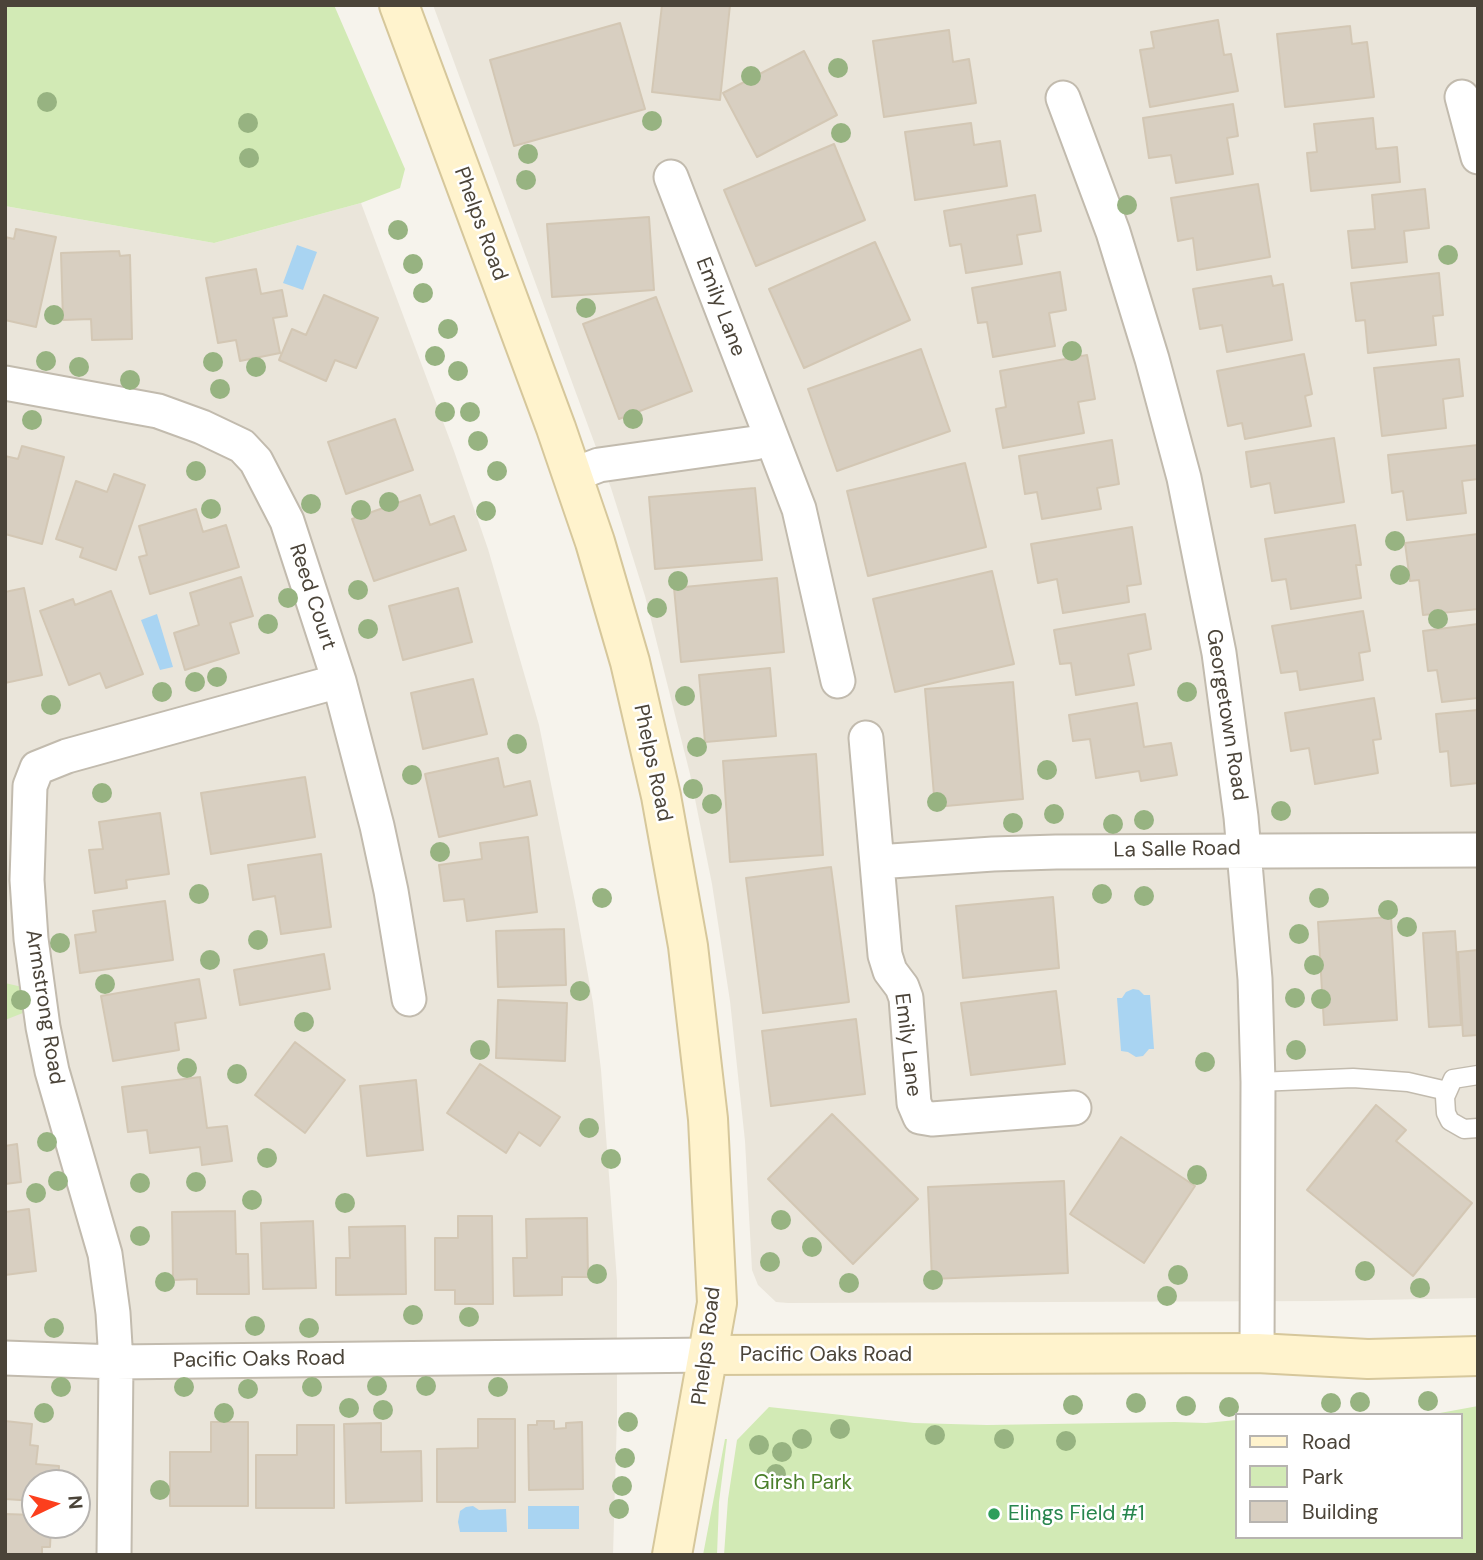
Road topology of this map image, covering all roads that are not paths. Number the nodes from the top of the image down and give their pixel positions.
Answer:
1 (399, 5) edge
2 (1462, 97) dead end
3 (1063, 98) dead end
4 (1478, 156) edge
5 (671, 177) dead end
6 (5, 383) edge
7 (770, 436) junction
8 (573, 474) junction
9 (339, 681) junction
10 (838, 681) dead end
11 (866, 738) dead end
12 (1245, 850) junction
13 (1478, 850) edge
14 (877, 862) junction
15 (409, 999) dead end
16 (1478, 1075) edge
17 (1258, 1082) junction
18 (1447, 1091) junction
19 (1074, 1108) dead end
20 (1478, 1128) edge
21 (1257, 1353) junction
22 (709, 1354) junction
23 (1478, 1356) edge
24 (5, 1359) edge
25 (116, 1362) junction
26 (114, 1555) edge
27 (672, 1555) edge

1 - 8 street, Phelps Road
2 - 4 street
3 - 12 street, Georgetown Road
5 - 7 street, Emily Lane
6 - 9 street, Reed Court
7 - 8 street
7 - 10 street, Emily Lane
8 - 22 street, Phelps Road
9 - 15 street, Reed Court
9 - 25 street, Armstrong Road
11 - 14 street, Emily Lane
12 - 13 street, La Salle Road
12 - 14 street, La Salle Road
12 - 17 street, Georgetown Road
14 - 19 street, Emily Lane
16 - 18 lane
17 - 18 lane
17 - 21 street, Georgetown Road
18 - 20 lane
21 - 22 street, Pacific Oaks Road
21 - 23 street, Pacific Oaks Road
22 - 25 street, Pacific Oaks Road
22 - 27 street, Phelps Road
24 - 25 street, Pacific Oaks Road
25 - 26 street, Armstrong Road

